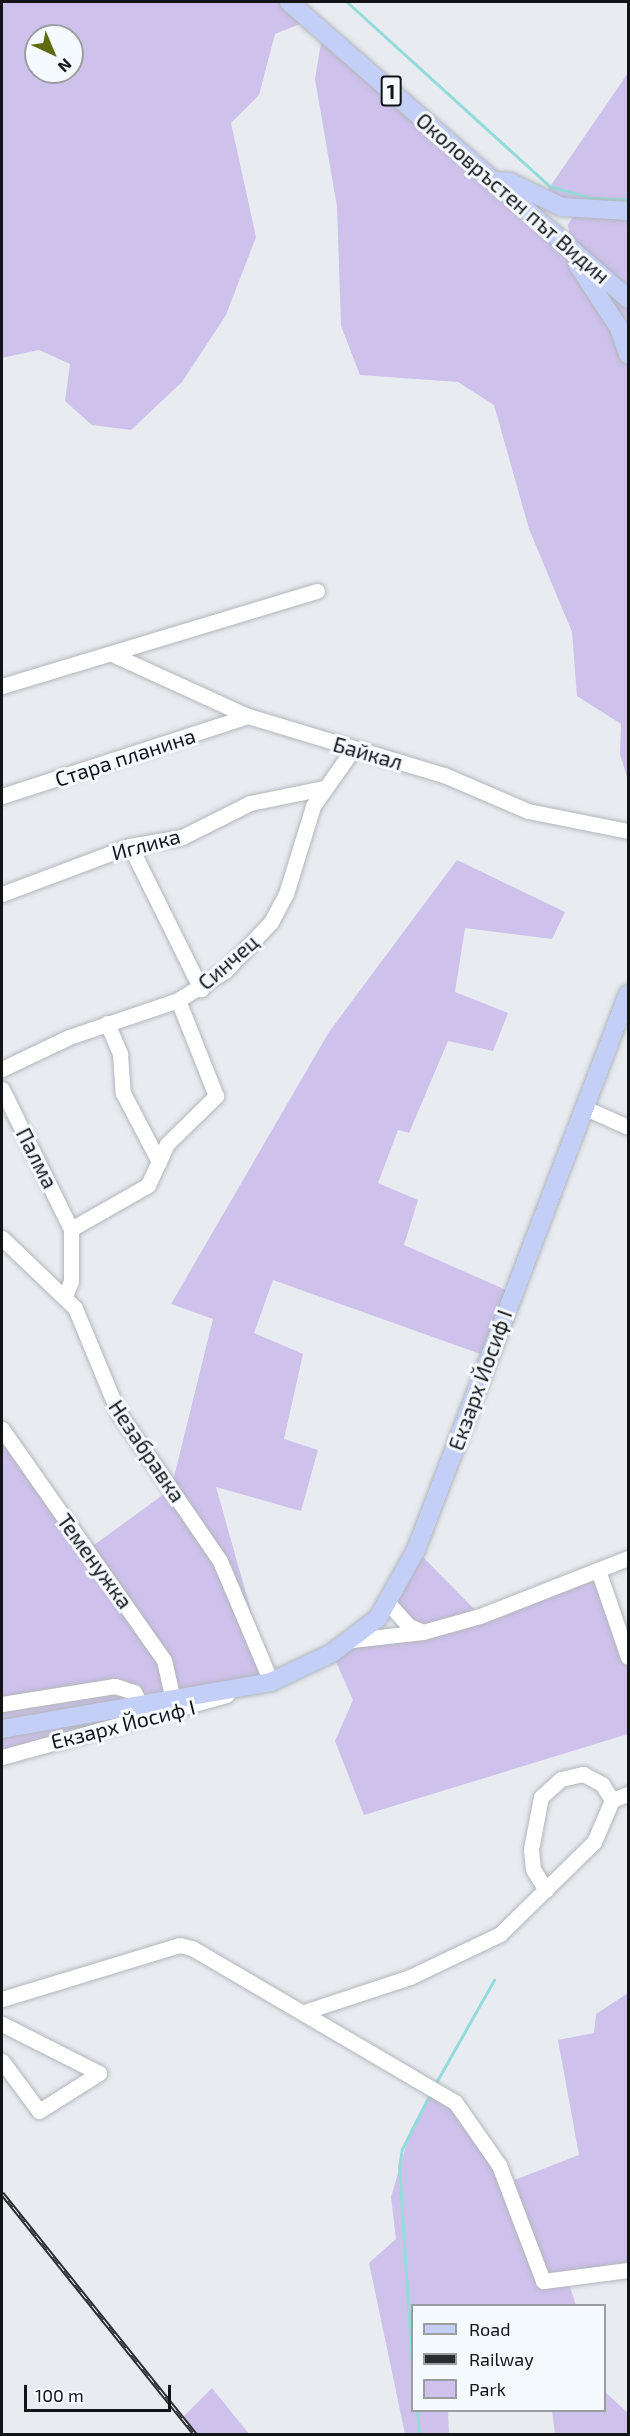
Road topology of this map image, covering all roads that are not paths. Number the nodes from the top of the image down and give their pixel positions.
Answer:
1 (289, 2) edge
2 (493, 181) junction
3 (521, 206) junction
4 (628, 211) edge
5 (628, 299) edge
6 (628, 354) edge
7 (317, 591) dead end
8 (114, 655) junction
9 (2, 686) edge
10 (248, 716) junction
11 (353, 749) junction
12 (324, 788) junction
13 (2, 796) edge
14 (628, 831) edge
15 (130, 846) junction
16 (2, 894) edge
17 (201, 989) junction
18 (628, 994) edge
19 (178, 1000) junction
20 (107, 1023) junction
21 (2, 1069) edge
22 (2, 1089) edge
23 (585, 1108) junction
24 (628, 1127) edge
25 (159, 1162) junction
26 (71, 1228) junction
27 (2, 1238) edge
28 (65, 1296) junction
29 (2, 1429) edge
30 (628, 1558) edge
31 (598, 1570) junction
32 (389, 1604) junction
33 (423, 1632) junction
34 (352, 1640) junction
35 (628, 1657) edge
36 (270, 1682) junction
37 (244, 1689) junction
38 (169, 1701) junction
39 (2, 1704) edge
40 (141, 1705) junction
41 (9, 1728) edge
42 (26, 1748) junction
43 (2, 1757) edge
44 (628, 1794) edge
45 (612, 1800) junction
46 (546, 1890) junction
47 (2, 2000) edge
48 (304, 2012) junction
49 (2, 2024) edge
50 (2, 2061) edge
51 (628, 2270) edge

1 - 2 main road, Околовръстен път Видин / 1
2 - 3 main road, Околовръстен път Видин / 1
2 - 4 main road
3 - 5 main road, Околовръстен път Видин / 1
3 - 6 main road
7 - 8 street
8 - 9 street
8 - 10 street, Байкал
10 - 11 street, Байкал
10 - 13 street, Стара планина
11 - 12 street, Синчец
11 - 14 street, Байкал
12 - 15 street, Иглика
12 - 17 street, Синчец
15 - 16 street, Иглика
15 - 17 street
17 - 19 street, Синчец
18 - 23 main road, Екзарх Йосиф I
19 - 20 street, Синчец
19 - 25 street
20 - 21 street, Синчец
20 - 25 street
22 - 26 street, Палма
23 - 24 street
23 - 32 main road, Екзарх Йосиф I
25 - 26 street
26 - 28 street
27 - 28 street, Незабравка
28 - 36 street, Незабравка
29 - 38 street, Теменужка
30 - 31 street
31 - 33 street
31 - 35 street
32 - 33 street
32 - 34 main road, Екзарх Йосиф I
33 - 34 street
34 - 36 main road, Екзарх Йосиф I
36 - 37 main road, Екзарх Йосиф I
37 - 38 main road, Екзарх Йосиф I
37 - 42 street, Екзарх Йосиф I
38 - 40 main road, Екзарх Йосиф I
39 - 40 street
40 - 41 main road, Екзарх Йосиф I
41 - 42 street
42 - 43 street, Екзарх Йосиф I
44 - 45 street
45 - 46 street
45 - 46 street
46 - 48 street
47 - 48 street
48 - 51 street
49 - 50 street

